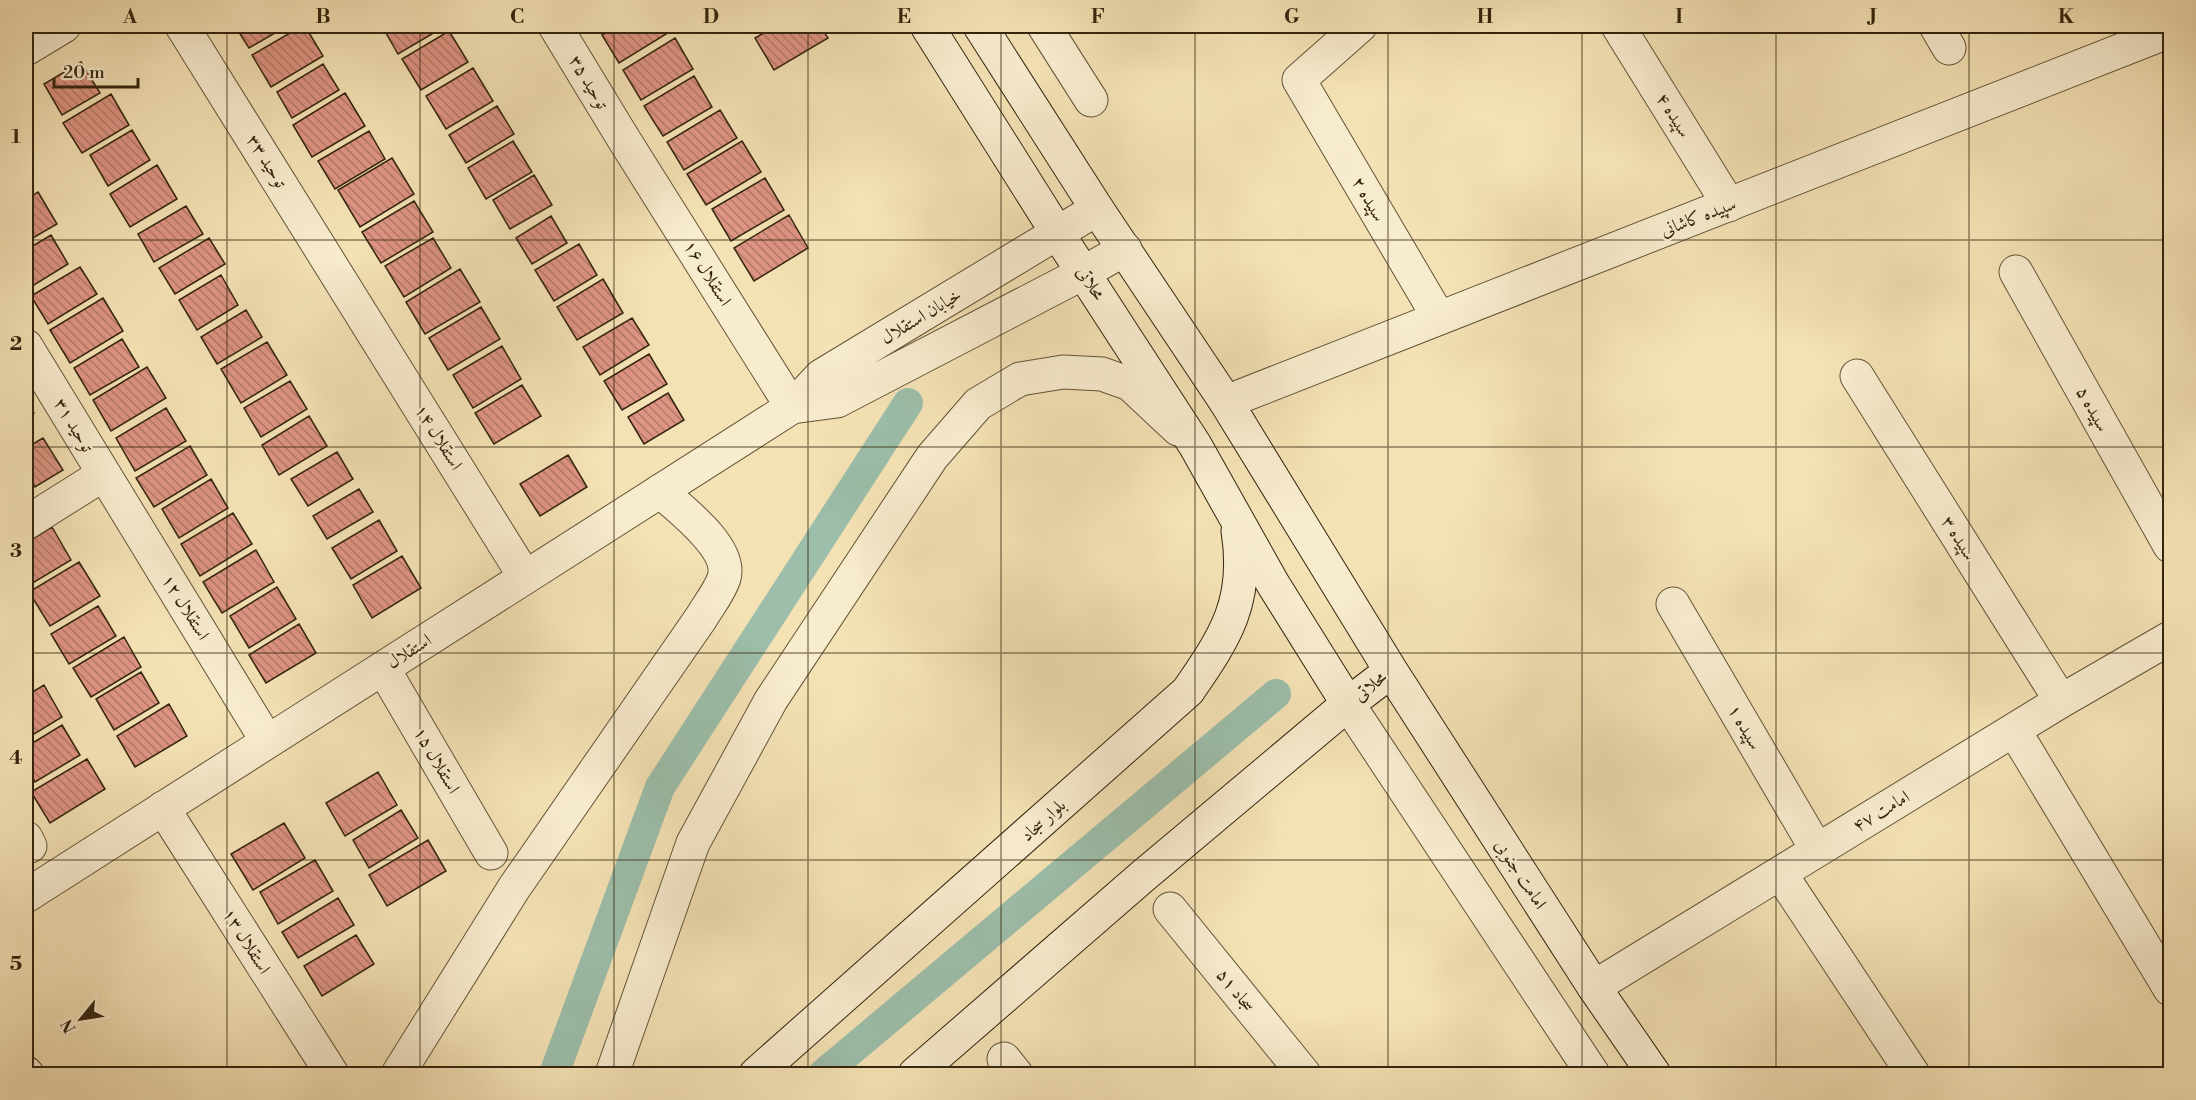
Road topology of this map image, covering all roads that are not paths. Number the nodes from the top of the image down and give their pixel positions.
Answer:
1 (64, 26) edge
2 (182, 26) edge
3 (555, 26) edge
4 (927, 26) edge
5 (980, 26) edge
6 (1044, 26) edge
7 (1360, 26) edge
8 (1618, 26) edge
9 (2170, 31) edge
10 (26, 49) edge
11 (1091, 100) dead end
12 (623, 138) joint
13 (1729, 205) junction
14 (1097, 209) junction
15 (1058, 234) junction
16 (1125, 249) junction
17 (1085, 272) junction
18 (2016, 272) dead end
19 (352, 297) joint
20 (1439, 318) junction
21 (26, 346) edge
22 (1857, 376) dead end
23 (1226, 402) junction
24 (792, 407) junction
25 (1195, 445) junction
26 (104, 474) junction
27 (660, 491) junction
28 (1236, 517) junction
29 (26, 523) edge
30 (2170, 546) edge
31 (525, 577) junction
32 (1673, 604) dead end
33 (2170, 638) edge
34 (383, 668) junction
35 (1391, 671) junction
36 (2061, 701) junction
37 (1348, 704) junction
38 (2014, 730) junction
39 (267, 741) junction
40 (163, 808) junction
41 (1817, 850) junction
42 (491, 853) dead end
43 (1780, 873) junction
44 (26, 896) edge
45 (1170, 909) dead end
46 (1594, 987) junction
47 (2170, 989) edge
48 (1303, 1073) edge
49 (1650, 1073) edge
50 (332, 1074) edge
51 (398, 1074) edge
52 (612, 1074) edge
53 (756, 1074) edge
54 (915, 1074) edge
55 (1593, 1074) edge
56 (1913, 1074) edge

1 - 10 street
2 - 19 street, توحید ۳۳
3 - 12 street, توحید ۳۵
4 - 15 street, محلاتی
5 - 14 street, محلاتی
6 - 11 street
7 - 20 street, سپیده ۲
8 - 13 street, سپیده ۴
9 - 13 street, سپیده کاشانی
12 - 24 street, استقلال ۱۶
13 - 20 street, سپیده کاشانی
14 - 15 street, خیابان استقلال
14 - 16 street, محلاتی
15 - 17 street, محلاتی
15 - 24 street, خیابان استقلال
16 - 17 street
16 - 23 street, محلاتی
17 - 24 street
17 - 25 street, محلاتی
18 - 30 street, سپیده ۵
19 - 31 street, استقلال ۱۴
20 - 23 street, سپیده کاشانی
21 - 26 street, توحید ۳۱
22 - 36 street, سپیده ۳
23 - 35 street, محلاتی
24 - 27 street, استقلال
25 - 28 street, محلاتی
25 - 52 street
26 - 29 street
26 - 39 street, استقلال ۱۲
27 - 31 street, استقلال
27 - 51 street
28 - 37 street, محلاتی
28 - 53 street, بلوار سجاد
31 - 34 street, استقلال
32 - 41 street, سپیده ۱
33 - 36 street, امامت ۴۷
34 - 39 street, استقلال
34 - 42 street, استقلال ۱۵
35 - 37 street, محلاتی
35 - 46 street, امامت جنوبی
36 - 38 street, امامت ۴۷
37 - 54 street
37 - 55 street
38 - 41 street, امامت ۴۷
38 - 47 street
39 - 40 street, استقلال
40 - 44 street, استقلال
40 - 50 street, استقلال ۱۳
41 - 43 street, امامت ۴۷
43 - 46 street, امامت ۴۷
43 - 56 street
45 - 48 street, سجاد ۵۱
46 - 49 street, امامت جنوبی

